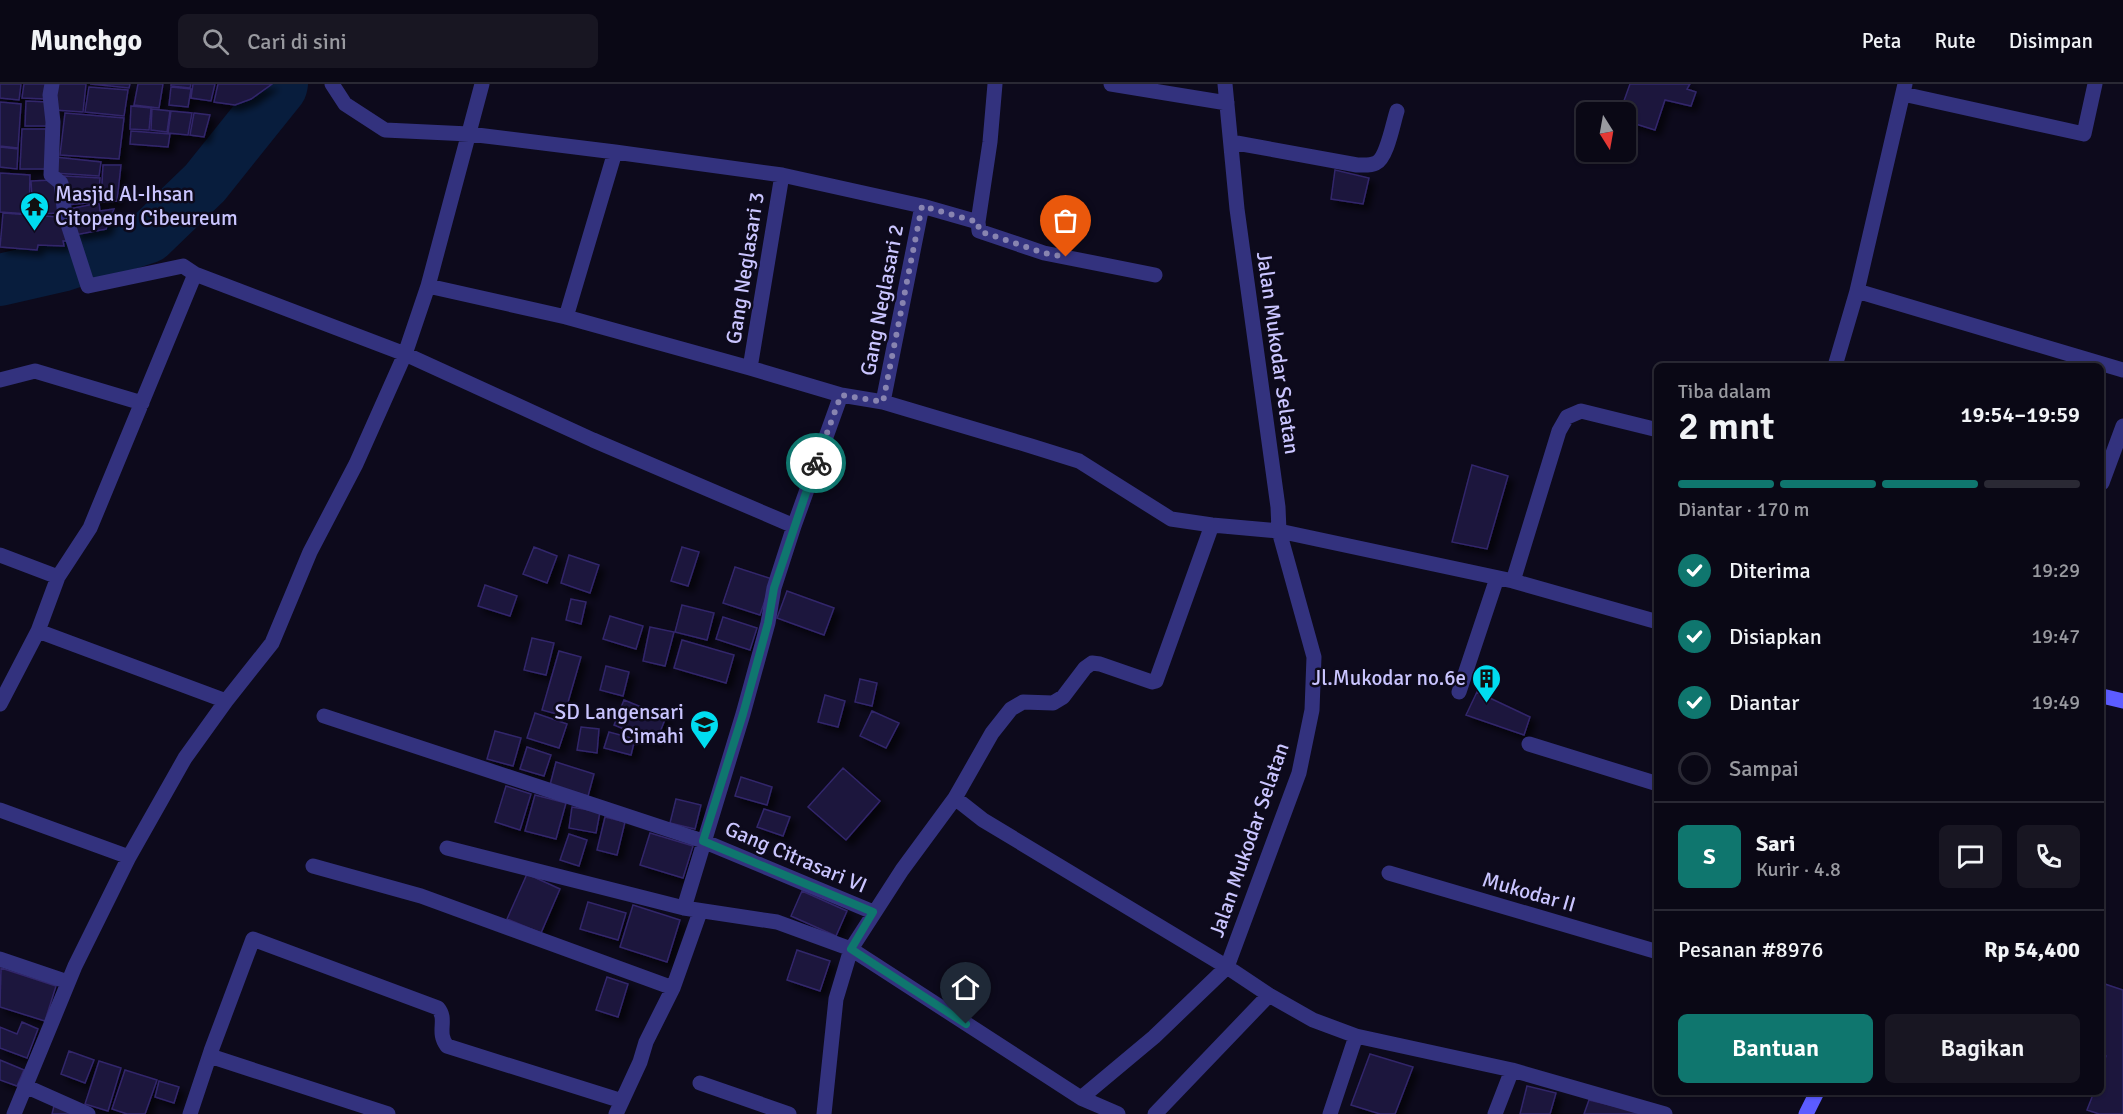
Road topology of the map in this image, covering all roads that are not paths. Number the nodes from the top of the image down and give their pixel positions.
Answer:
1 (52, 84) edge
2 (332, 84) edge
3 (482, 84) edge
4 (995, 84) edge
5 (1111, 84) edge
6 (1225, 84) edge
7 (2095, 84) edge
8 (1904, 89) edge
9 (1227, 103) junction
10 (1397, 111) dead end
11 (469, 134) junction
12 (1231, 142) junction
13 (615, 152) junction
14 (782, 175) junction
15 (922, 206) junction
16 (978, 222) junction
17 (195, 274) junction
18 (1155, 275) dead end
19 (428, 286) junction
20 (1857, 291) junction
21 (566, 317) junction
22 (405, 354) junction
23 (1836, 363) edge
24 (2099, 363) edge
25 (2104, 364) edge
26 (750, 368) junction
27 (2123, 370) edge
28 (0, 380) edge
29 (841, 395) junction
30 (883, 402) junction
31 (142, 403) junction
32 (2123, 426) edge
33 (1654, 429) edge
34 (2104, 478) edge
35 (1212, 525) junction
36 (794, 526) junction
37 (1279, 531) junction
38 (0, 555) edge
39 (58, 577) junction
40 (1497, 578) junction
41 (1513, 581) junction
42 (1654, 621) edge
43 (38, 632) junction
44 (1459, 692) dead end
45 (2104, 696) edge
46 (226, 701) junction
47 (2123, 701) edge
48 (0, 704) edge
49 (324, 716) dead end
50 (1529, 744) dead end
51 (1654, 783) edge
52 (955, 798) junction
53 (0, 810) edge
54 (703, 841) junction
55 (447, 848) dead end
56 (129, 857) junction
57 (313, 866) dead end
58 (1389, 873) dead end
59 (684, 908) junction
60 (700, 912) junction
61 (873, 912) junction
62 (851, 949) junction
63 (1654, 951) edge
64 (0, 959) edge
65 (1227, 967) junction
66 (68, 982) junction
67 (673, 988) junction
68 (1269, 994) junction
69 (1356, 1036) junction
70 (210, 1056) junction
71 (1512, 1070) junction
72 (700, 1083) dead end
73 (25, 1086) junction
74 (1816, 1095) edge
75 (1081, 1098) junction
76 (619, 1108) edge
77 (14, 1114) edge
78 (88, 1114) edge
79 (190, 1114) edge
80 (388, 1114) edge
81 (789, 1114) edge
82 (824, 1114) edge
83 (1118, 1114) edge
84 (1155, 1114) edge
85 (1330, 1114) edge
86 (1495, 1114) edge
87 (1665, 1114) edge
88 (1806, 1114) edge

1 - 17 street
2 - 11 street
3 - 11 street
4 - 16 street
5 - 9 street
6 - 9 street, Jalan Mukodar Selatan
7 - 8 street
8 - 20 street
9 - 12 street, Jalan Mukodar Selatan
10 - 12 street
11 - 13 street
11 - 19 street
12 - 37 street, Jalan Mukodar Selatan
13 - 14 street
13 - 21 street
14 - 15 street
14 - 26 street, Gang Neglasari 3
15 - 16 street
15 - 30 street, Gang Neglasari 2
16 - 18 street
17 - 22 street
17 - 31 street
19 - 21 street
19 - 22 street
20 - 23 street
20 - 24 street
21 - 26 street
22 - 36 street
22 - 46 street
25 - 27 street
26 - 29 street
28 - 31 street
29 - 30 street
29 - 36 street
30 - 35 street
31 - 39 street
32 - 34 street
33 - 41 street
35 - 37 street
35 - 52 street
36 - 54 street
37 - 40 street
37 - 65 street, Jalan Mukodar Selatan
38 - 39 street
39 - 43 street
40 - 41 street
40 - 44 street
41 - 42 street
43 - 46 street
43 - 48 street
45 - 47 main road
46 - 56 street
49 - 54 street, Gang Citrasari VI
50 - 51 street
52 - 61 street
52 - 65 street
53 - 56 street
54 - 59 street
54 - 61 street, Gang Citrasari VI
55 - 59 street
56 - 66 street
57 - 67 street
58 - 63 street, Mukodar II
59 - 60 street
60 - 62 street
60 - 67 street
61 - 62 street
62 - 75 street
62 - 82 street
64 - 66 street
65 - 68 street
65 - 75 street, Jalan Mukodar Selatan
66 - 73 street
67 - 76 street
68 - 69 street
68 - 84 street
69 - 71 street
69 - 85 street
70 - 76 street
70 - 79 street
70 - 80 street
71 - 86 street
71 - 87 street
72 - 81 street
73 - 77 street
73 - 78 street
74 - 88 main road
75 - 83 street

